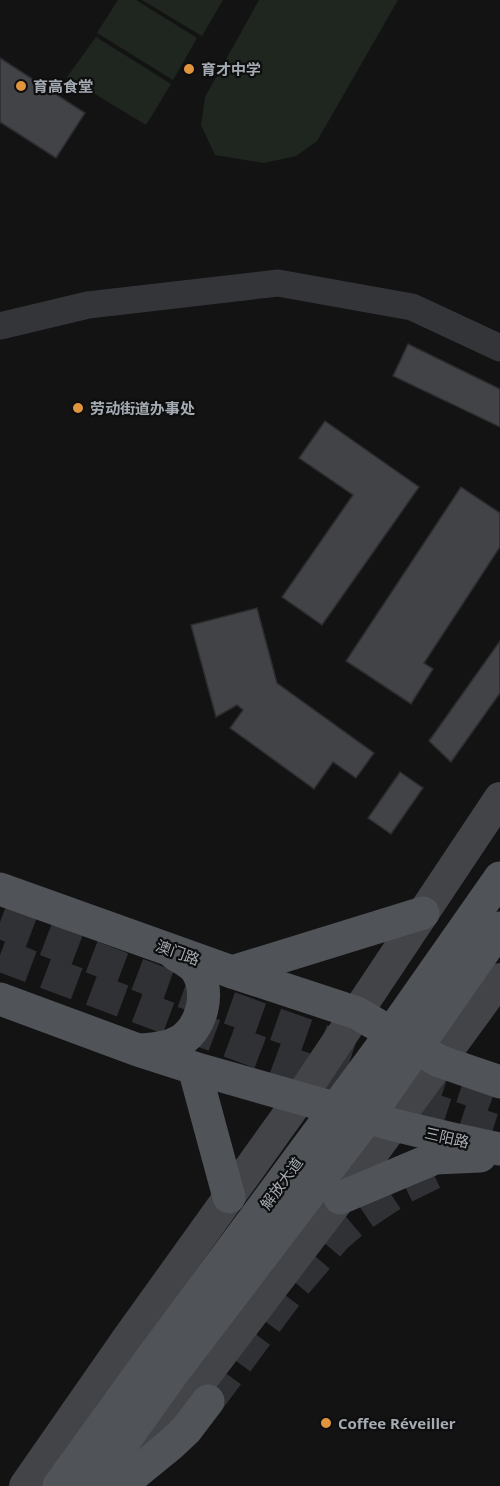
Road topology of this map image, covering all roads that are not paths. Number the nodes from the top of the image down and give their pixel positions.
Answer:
1 (0, 326) edge
2 (500, 348) edge
3 (500, 798) edge
4 (500, 878) edge
5 (0, 889) edge
6 (423, 913) junction
7 (500, 928) edge
8 (161, 946) junction
9 (232, 972) junction
10 (500, 978) edge
11 (0, 999) edge
12 (357, 1013) junction
13 (138, 1050) junction
14 (439, 1061) junction
15 (194, 1068) junction
16 (500, 1082) edge
17 (300, 1098) junction
18 (394, 1125) junction
19 (500, 1149) edge
20 (500, 1156) edge
21 (229, 1197) junction
22 (340, 1198) junction
23 (208, 1401) tunnel mouth
24 (25, 1486) edge
25 (59, 1486) edge
26 (92, 1486) edge
27 (121, 1486) edge

1 - 2 street
3 - 6 main road
4 - 25 main road, 解放大道, bridge
5 - 8 main road, 澳门路
6 - 9 main road
6 - 12 main road
7 - 26 main road, 解放大道, bridge
8 - 9 main road, 澳门路
8 - 13 main road
9 - 12 main road, 澳门路
10 - 14 main road
11 - 13 main road
12 - 14 main road, 澳门路
12 - 17 main road
13 - 15 main road
14 - 16 main road
14 - 18 main road
15 - 17 main road
15 - 21 main road
17 - 18 main road, 三阳路
17 - 21 main road
18 - 19 main road, 三阳路
18 - 22 main road
20 - 22 main road
21 - 24 main road
22 - 27 main road
23 - 27 main road

